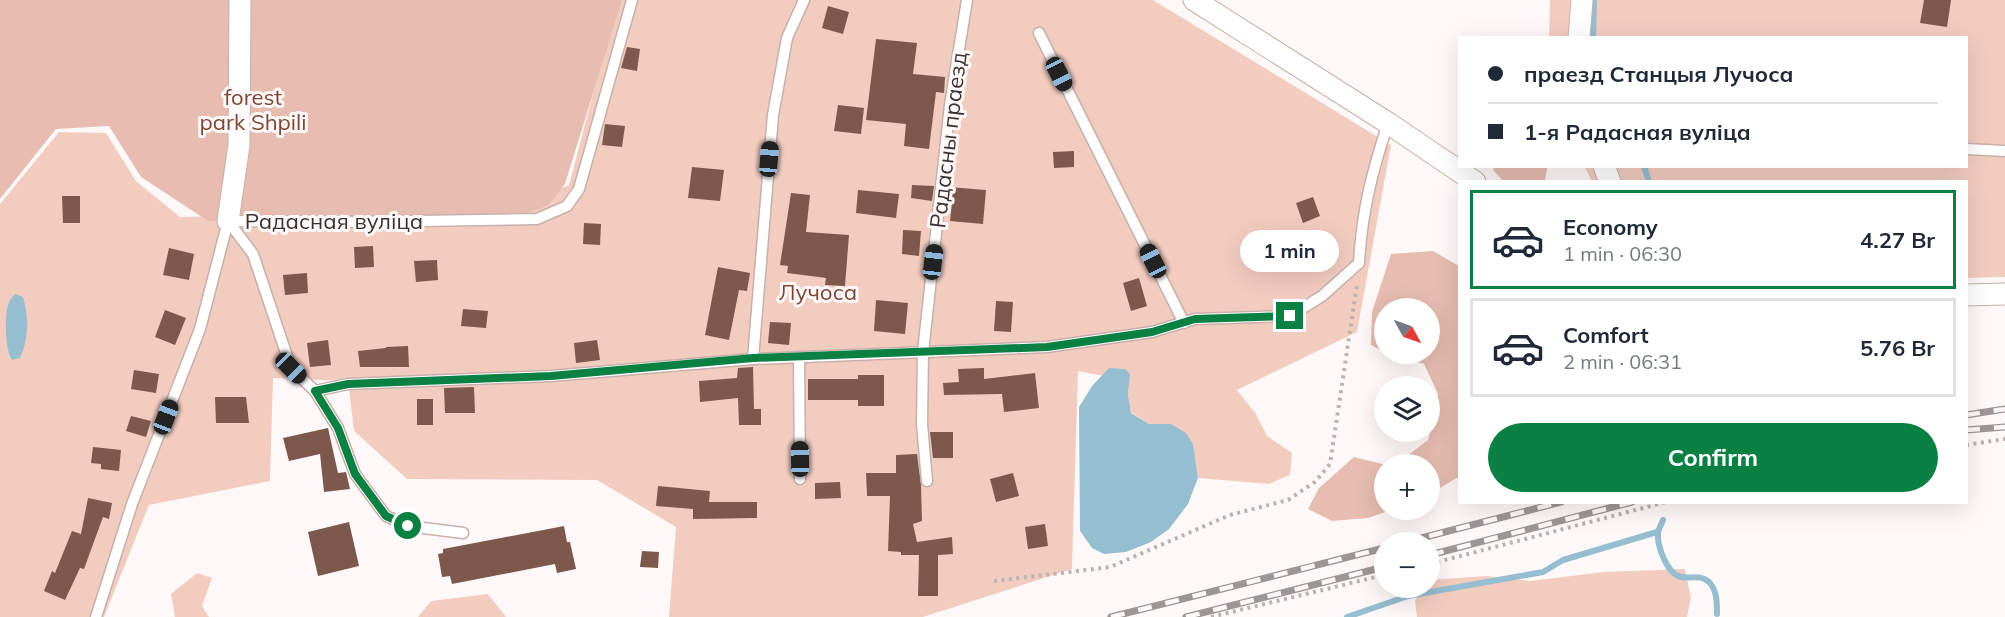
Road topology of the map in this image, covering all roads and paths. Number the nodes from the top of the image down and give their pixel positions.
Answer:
1 (240, 0) edge
2 (632, 0) edge
3 (804, 0) edge
4 (967, 0) edge
5 (1194, 0) edge
6 (1582, 0) edge
7 (1039, 33) dead end
8 (1579, 36) edge
9 (1388, 123) junction
10 (1968, 149) edge
11 (2005, 151) edge
12 (1472, 180) edge
13 (228, 221) junction
14 (1359, 263) junction
15 (2005, 294) edge
16 (1968, 295) edge
17 (1184, 322) junction
18 (923, 352) junction
19 (799, 357) junction
20 (753, 358) junction
21 (315, 391) junction
22 (2005, 439) edge
23 (1968, 445) edge
24 (801, 479) dead end
25 (927, 481) dead end
26 (1657, 504) edge
27 (463, 533) dead end
28 (1440, 561) edge
29 (1374, 577) edge
30 (993, 581) dead end
31 (96, 617) edge
32 (1211, 617) edge

1 - 13 street
2 - 13 lane, Радасная вуліца
3 - 20 lane
4 - 18 lane, Радасны праезд
5 - 9 street
6 - 8 street
7 - 17 lane
9 - 12 street
9 - 14 lane
10 - 11 lane
13 - 21 lane
13 - 31 lane, Радасная вуліца
14 - 17 lane
14 - 30 path
15 - 16 street
17 - 18 lane
18 - 19 lane
18 - 25 lane, Радасны праезд
19 - 20 lane
19 - 24 lane
20 - 21 lane
21 - 27 lane
22 - 23 path
26 - 28 path
29 - 32 path

